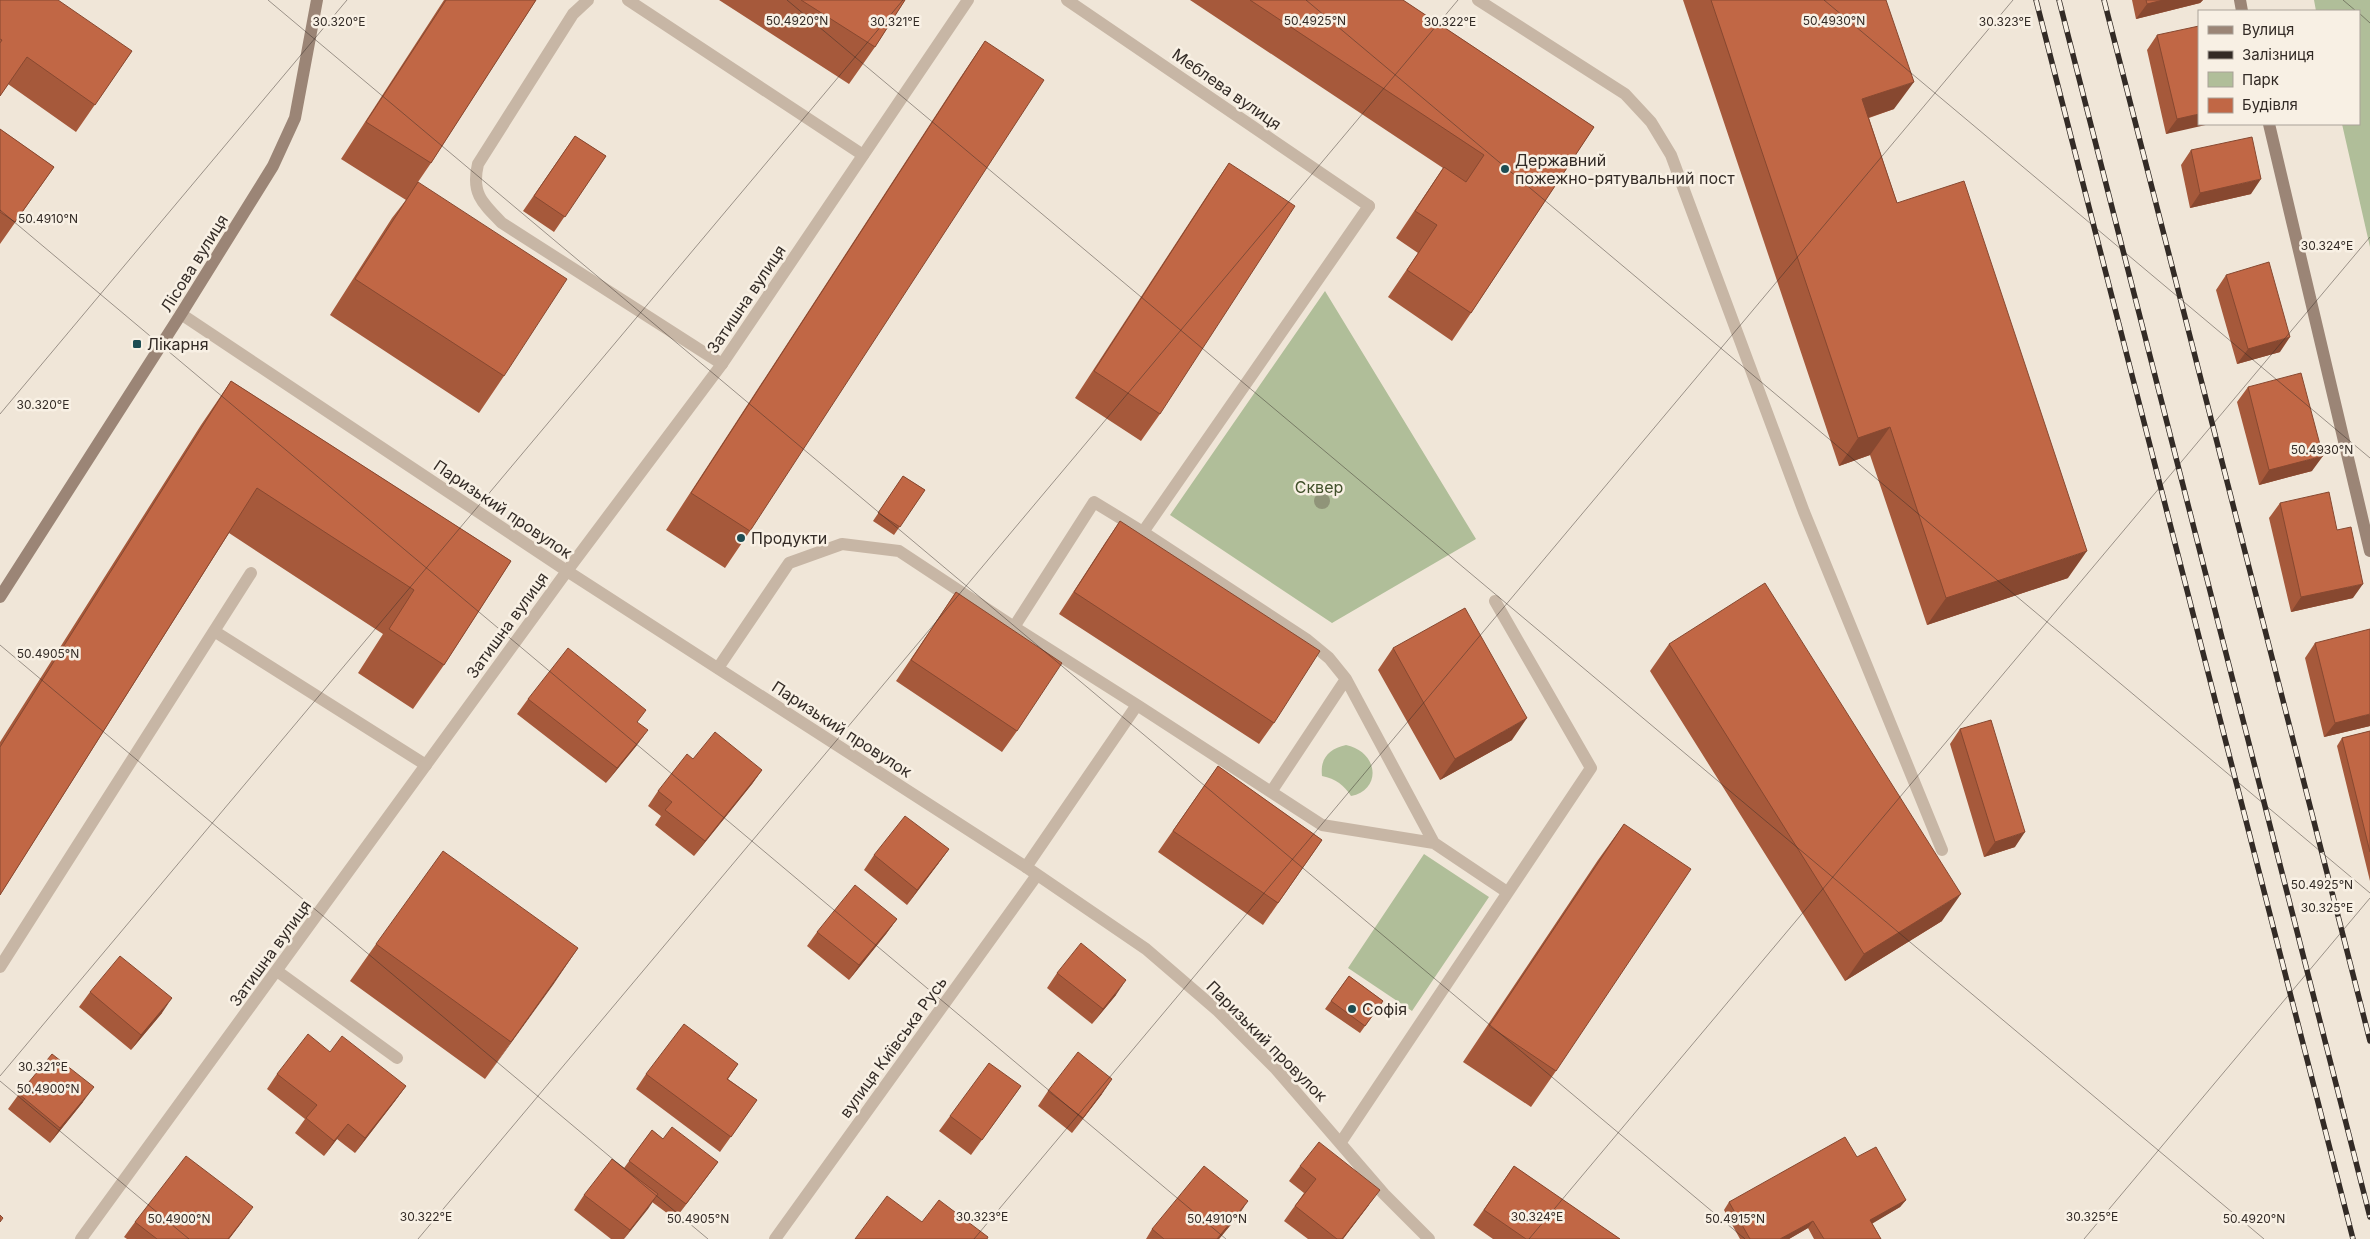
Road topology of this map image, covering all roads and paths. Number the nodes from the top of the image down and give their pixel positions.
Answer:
1 (317, 0) edge
2 (588, 0) edge
3 (628, 0) edge
4 (968, 0) edge
5 (1067, 0) edge
6 (1478, 0) edge
7 (2269, 125) edge
8 (863, 156) junction
9 (181, 314) junction
10 (722, 364) junction
11 (1143, 532) junction
12 (2370, 552) edge
13 (567, 571) junction
14 (251, 573) dead end
15 (0, 598) edge
16 (1495, 601) dead end
17 (1014, 627) junction
18 (214, 631) junction
19 (718, 668) junction
20 (1346, 678) junction
21 (1137, 705) junction
22 (426, 766) junction
23 (1271, 792) junction
24 (1434, 843) junction
25 (1942, 850) dead end
26 (1031, 871) junction
27 (1507, 892) junction
28 (0, 967) edge
29 (277, 971) junction
30 (398, 1058) dead end
31 (1341, 1142) junction
32 (81, 1239) edge
33 (775, 1239) edge
34 (1429, 1239) edge

1 - 9 street, Лісова вулиця
2 - 10 street
3 - 8 street
4 - 8 street, Затишна вулиця
5 - 11 street, Меблева вулиця
6 - 25 street
7 - 12 street
8 - 10 street, Затишна вулиця
9 - 13 street, Паризький провулок
9 - 15 street, Лісова вулиця
10 - 13 street, Затишна вулиця
11 - 17 street
11 - 20 street
13 - 19 street, Паризький провулок
13 - 22 street, Затишна вулиця
14 - 18 street
16 - 27 street
17 - 19 street
17 - 21 street
18 - 22 street
18 - 28 street
19 - 26 street, Паризький провулок
20 - 23 street
20 - 24 street
21 - 23 street
21 - 26 street, вулиця Київська Русь
22 - 29 street, Затишна вулиця
23 - 24 street
24 - 27 street
26 - 31 street, Паризький провулок
26 - 33 street, вулиця Київська Русь
27 - 31 street
29 - 30 street
29 - 32 street, Затишна вулиця
31 - 34 street, Паризький провулок

